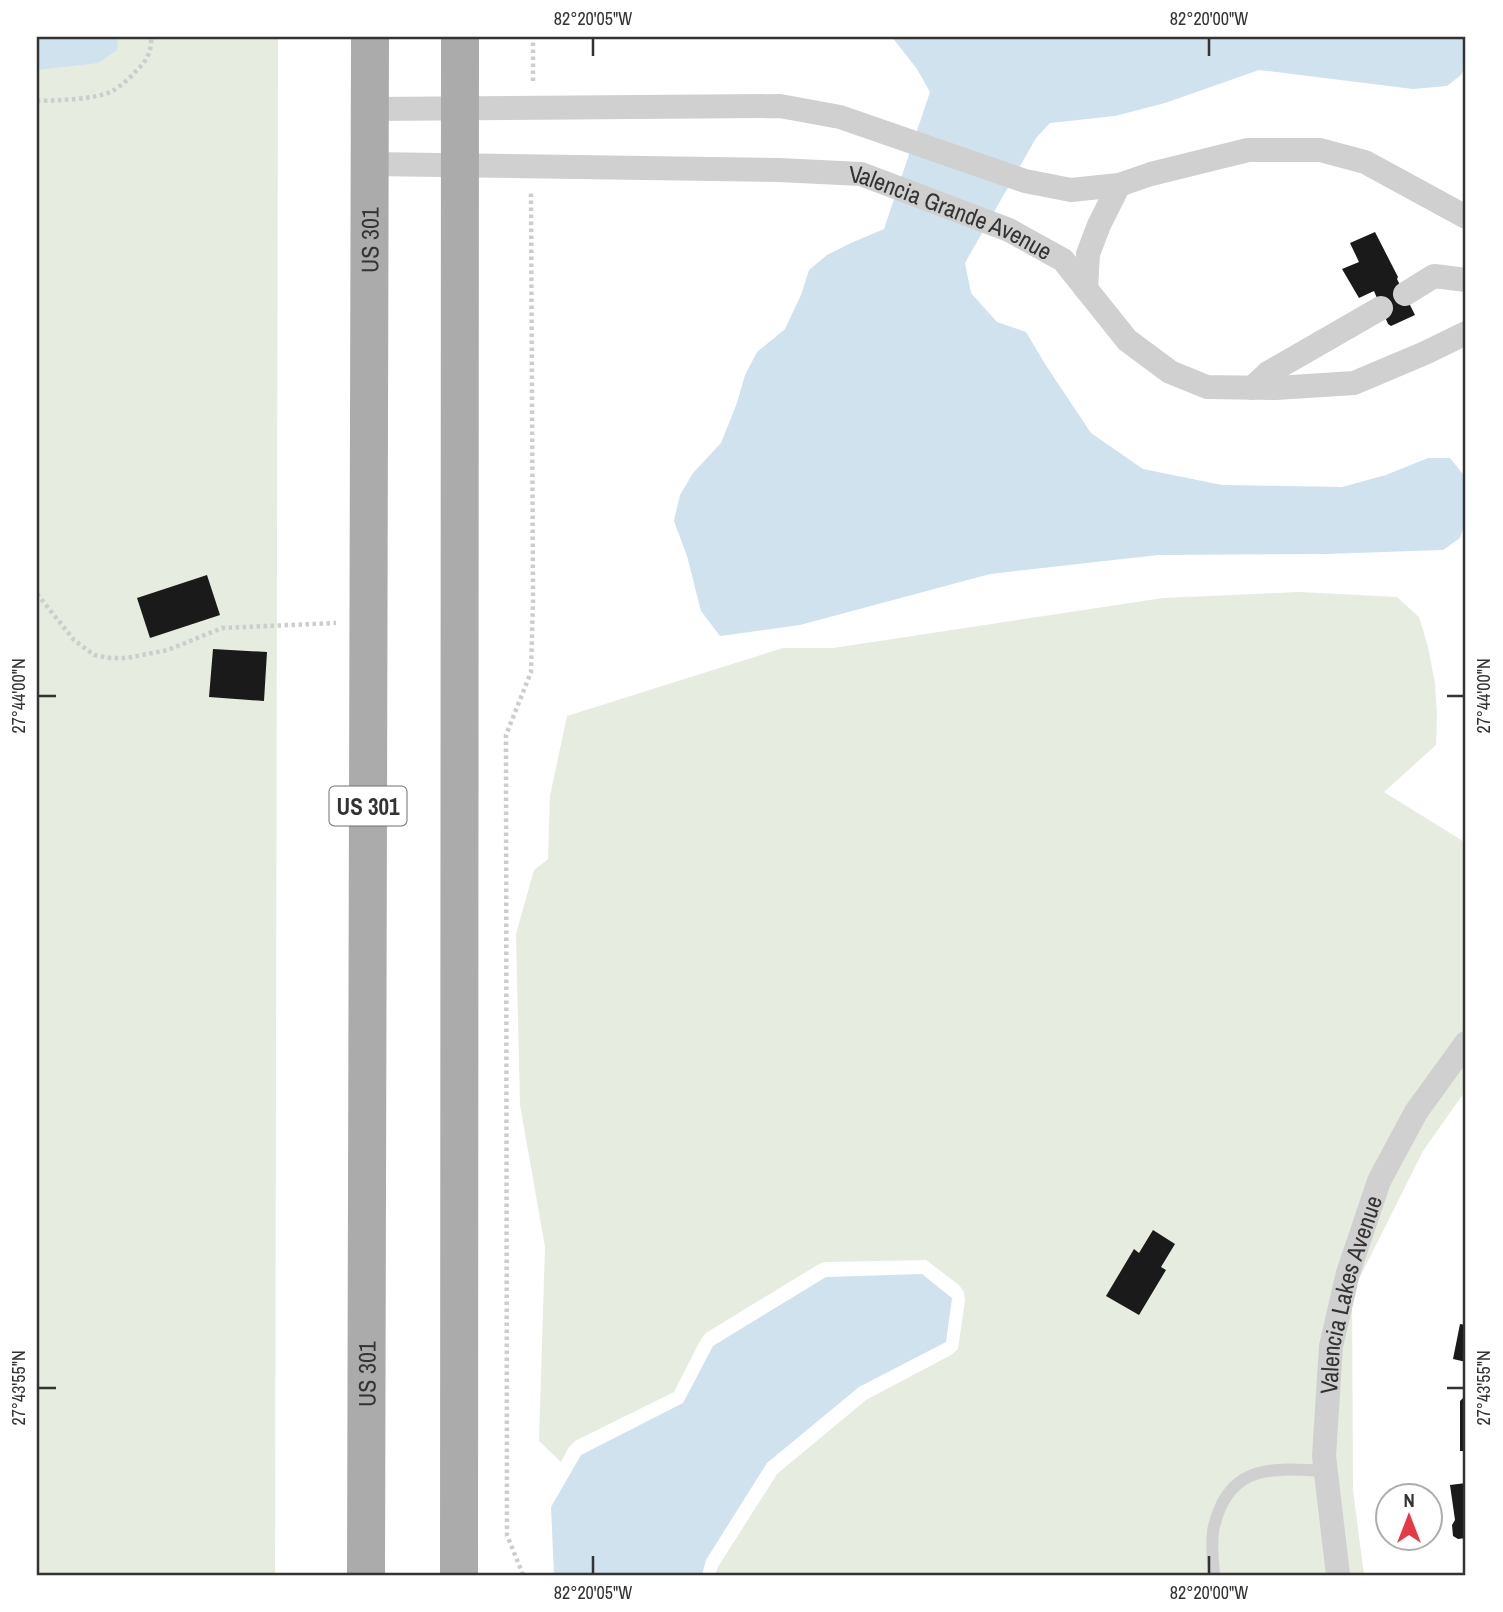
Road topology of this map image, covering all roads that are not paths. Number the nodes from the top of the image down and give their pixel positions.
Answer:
1 (370, 37) edge
2 (460, 37) edge
3 (369, 108) junction
4 (460, 108) junction
5 (370, 164) junction
6 (459, 165) junction
7 (1119, 185) junction
8 (1466, 217) edge
9 (1466, 279) edge
10 (1086, 289) junction
11 (1405, 295) dead end
12 (1381, 308) dead end
13 (1466, 333) edge
14 (1252, 388) junction
15 (1466, 1043) edge
16 (1326, 1471) junction
17 (366, 1575) edge
18 (459, 1575) edge
19 (1214, 1575) edge
20 (1338, 1575) edge

1 - 3 main road, US 301 / US 301
2 - 4 main road
3 - 4 street
3 - 5 main road, US 301 / US 301
4 - 6 main road
4 - 7 street
5 - 6 street, Valencia Grande Avenue
5 - 17 main road, US 301 / US 301
6 - 10 street, Valencia Grande Avenue
6 - 18 main road
7 - 8 street
7 - 10 street
9 - 11 street
10 - 14 street, Valencia Grande Avenue
12 - 14 street
13 - 14 street, Valencia Grande Avenue
15 - 16 street, Valencia Lakes Avenue
16 - 19 lane
16 - 20 street, Valencia Lakes Avenue

